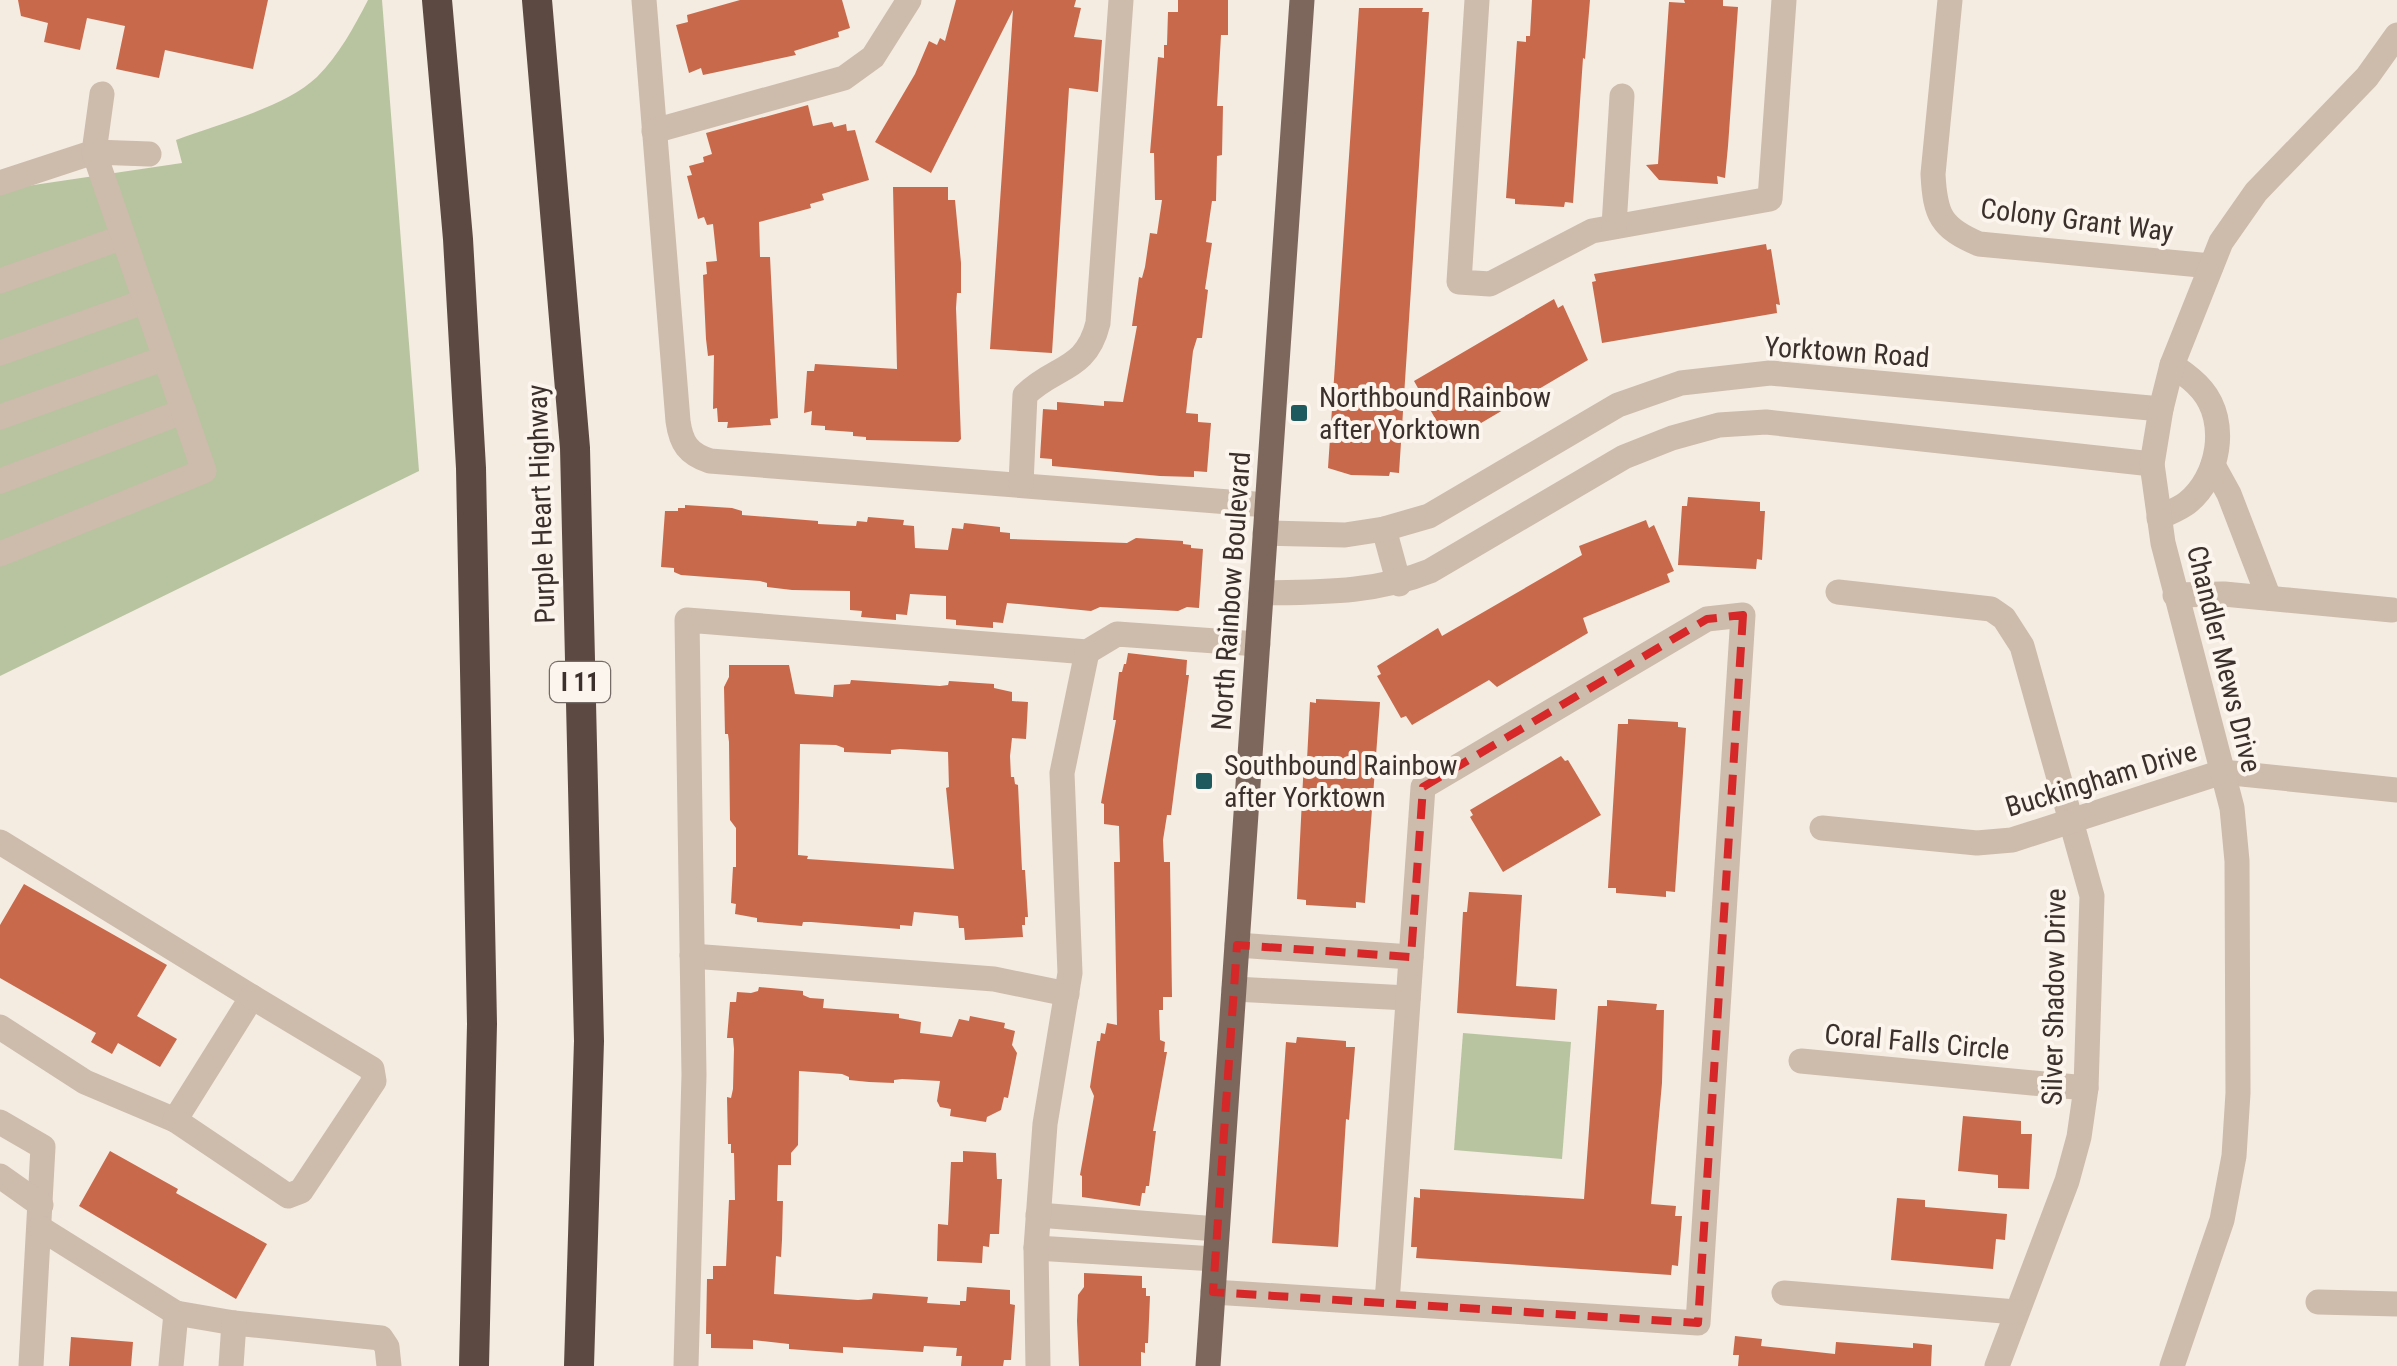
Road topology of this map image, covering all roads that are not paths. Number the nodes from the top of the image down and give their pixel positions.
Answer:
1 (437, 0) edge
2 (536, 0) edge
3 (644, 0) edge
4 (909, 0) edge
5 (1121, 0) edge
6 (1302, 0) edge
7 (1477, 0) edge
8 (1784, 0) edge
9 (1950, 0) edge
10 (2397, 35) edge
11 (102, 94) dead end
12 (1622, 96) dead end
13 (654, 131) junction
14 (94, 152) junction
15 (149, 154) dead end
16 (0, 183) edge
17 (1614, 226) junction
18 (124, 237) junction
19 (2211, 266) junction
20 (0, 282) edge
21 (146, 301) junction
22 (0, 353) edge
23 (165, 358) junction
24 (2172, 364) junction
25 (2160, 409) junction
26 (184, 411) junction
27 (0, 417) edge
28 (2152, 464) junction
29 (2213, 465) junction
30 (0, 481) edge
31 (1021, 484) junction
32 (1267, 505) junction
33 (2159, 518) junction
34 (1384, 529) junction
35 (1265, 532) junction
36 (0, 554) edge
37 (1400, 584) junction
38 (1838, 592) dead end
39 (1261, 593) junction
40 (2175, 596) junction
41 (2270, 598) junction
42 (2392, 610) dead end
43 (1258, 644) junction
44 (1086, 652) junction
45 (2222, 772) junction
46 (2397, 790) edge
47 (2072, 820) junction
48 (1822, 828) dead end
49 (0, 842) edge
50 (1237, 945) junction
51 (1324, 951) junction
52 (692, 956) junction
53 (1411, 956) junction
54 (1234, 989) junction
55 (1322, 993) junction
56 (1067, 994) junction
57 (252, 996) junction
58 (1408, 998) junction
59 (0, 1027) edge
60 (1801, 1061) dead end
61 (2086, 1088) junction
62 (175, 1120) junction
63 (0, 1122) edge
64 (0, 1176) edge
65 (1038, 1215) junction
66 (41, 1217) junction
67 (1217, 1229) junction
68 (1036, 1248) junction
69 (1215, 1259) junction
70 (1213, 1292) junction
71 (1784, 1293) dead end
72 (2318, 1302) dead end
73 (1387, 1303) junction
74 (2397, 1304) edge
75 (2016, 1312) junction
76 (176, 1313) junction
77 (234, 1323) junction
78 (31, 1366) edge
79 (172, 1366) edge
80 (231, 1366) edge
81 (389, 1366) edge
82 (474, 1366) edge
83 (579, 1366) edge
84 (686, 1366) edge
85 (1038, 1366) edge
86 (1208, 1366) edge
87 (1997, 1366) edge
88 (2172, 1366) edge

1 - 82 highway
2 - 83 highway, Purple Heart Highway / I 11
3 - 13 street
4 - 13 street
5 - 31 street
6 - 32 main road, North Rainbow Boulevard
7 - 17 street
8 - 17 street
9 - 19 street, Colony Grant Way
10 - 19 street, Chandler Mews Drive
11 - 14 street
12 - 17 street
13 - 31 street
14 - 15 street
14 - 16 street
14 - 18 street
18 - 20 street
18 - 21 street
19 - 24 street, Chandler Mews Drive
21 - 22 street
21 - 23 street
23 - 26 street
23 - 27 street
24 - 25 street, Chandler Mews Drive
24 - 29 street
25 - 28 street, Chandler Mews Drive
25 - 34 street, Yorktown Road
26 - 30 street
26 - 36 street
28 - 33 street, Chandler Mews Drive
28 - 37 street
29 - 33 street
29 - 41 street
31 - 32 street
32 - 35 main road, North Rainbow Boulevard
33 - 40 street, Chandler Mews Drive
34 - 35 street, Yorktown Road
34 - 37 street
35 - 39 main road, North Rainbow Boulevard
37 - 39 street
38 - 47 street, Silver Shadow Drive
39 - 43 main road, North Rainbow Boulevard
40 - 41 street
40 - 45 street, Chandler Mews Drive
41 - 42 street
43 - 44 street
43 - 50 main road, North Rainbow Boulevard
44 - 52 street
44 - 56 street
45 - 46 street, Buckingham Drive
45 - 47 street, Buckingham Drive
45 - 88 street, Chandler Mews Drive
47 - 48 street, Buckingham Drive
47 - 61 street, Silver Shadow Drive
49 - 57 street
50 - 51 street
50 - 54 main road, North Rainbow Boulevard
51 - 53 street
51 - 55 street
52 - 56 street
52 - 84 street
53 - 58 street
53 - 73 street
54 - 55 street
54 - 67 main road, North Rainbow Boulevard
55 - 58 street
56 - 65 street
57 - 62 street
57 - 62 street
58 - 73 street
59 - 62 street
60 - 61 street, Coral Falls Circle
61 - 75 street, Silver Shadow Drive
63 - 66 street
64 - 66 street
65 - 67 street
65 - 68 street
66 - 76 street
66 - 78 street
67 - 69 main road, North Rainbow Boulevard
68 - 69 street
68 - 85 street
69 - 70 main road, North Rainbow Boulevard
70 - 73 street
70 - 86 main road, North Rainbow Boulevard
71 - 75 street
72 - 74 street
75 - 87 street, Silver Shadow Drive
76 - 77 street
76 - 79 street
77 - 80 street
77 - 81 street

